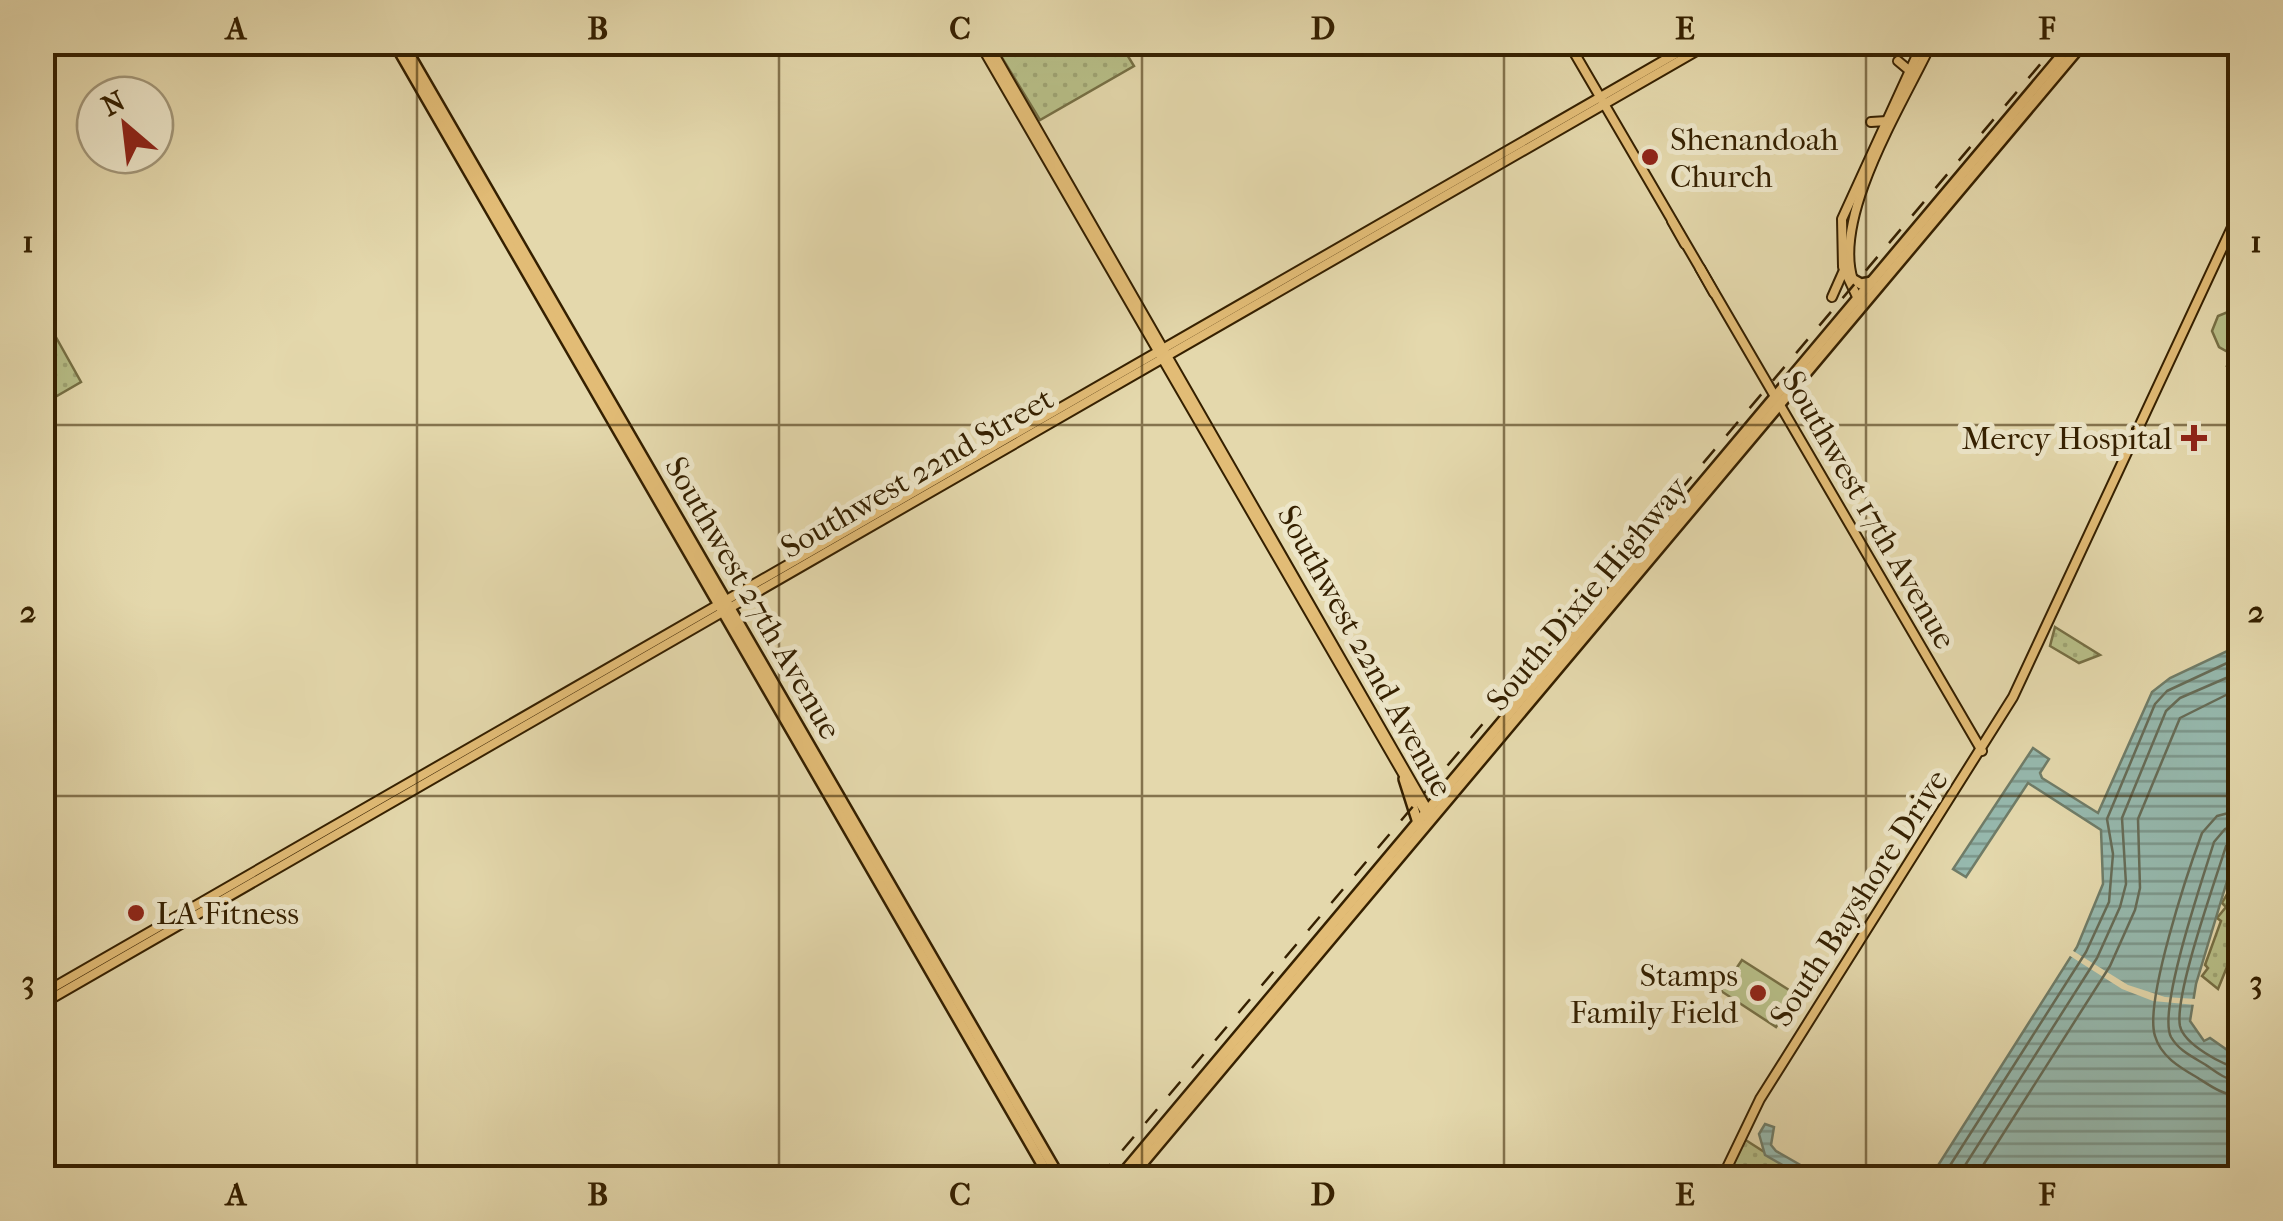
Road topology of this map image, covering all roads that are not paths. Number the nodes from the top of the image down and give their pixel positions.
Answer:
1 (978, 42) edge
2 (987, 42) edge
3 (1568, 42) edge
4 (1696, 42) edge
5 (1712, 42) edge
6 (1923, 42) edge
7 (1932, 42) edge
8 (2073, 42) edge
9 (2084, 42) edge
10 (403, 51) edge
11 (1898, 61) dead end
12 (1910, 72) junction
13 (1602, 100) junction
14 (1887, 121) junction
15 (1871, 122) dead end
16 (1883, 138) junction
17 (1864, 146) dead end
18 (1871, 155) junction
19 (2240, 210) edge
20 (1846, 240) junction
21 (1844, 270) junction
22 (1872, 282) junction
23 (1858, 295) junction
24 (1164, 354) junction
25 (1777, 401) junction
26 (1246, 498) junction
27 (726, 608) junction
28 (759, 663) junction
29 (774, 698) junction
30 (785, 703) junction
31 (1982, 751) junction
32 (1404, 779) joint
33 (1426, 816) junction
34 (857, 842) junction
35 (868, 848) junction
36 (872, 862) junction
37 (203, 907) junction
38 (42, 994) edge
39 (42, 1004) edge
40 (1257, 1021) junction
41 (1014, 1108) junction
42 (1132, 1162) junction
43 (1050, 1178) edge
44 (1060, 1178) edge
45 (1119, 1178) edge
46 (1130, 1178) edge
47 (1722, 1178) edge

1 - 24 main road, Southwest 22nd Avenue
2 - 24 main road, Southwest 22nd Avenue
3 - 13 main road, Southwest 17th Avenue
4 - 13 main road, Southwest 22nd Street
5 - 13 main road, Southwest 22nd Street
6 - 12 main road
7 - 16 main road
8 - 22 highway, South Dixie Highway
9 - 23 highway, South Dixie Highway
10 - 27 highway, Southwest 27th Avenue
11 - 12 main road
12 - 14 main road
13 - 24 main road, Southwest 22nd Street
13 - 25 main road, Southwest 17th Avenue
14 - 15 main road
14 - 16 main road
16 - 18 main road
16 - 20 main road
17 - 18 main road
18 - 20 main road
19 - 31 main road, South Bayshore Drive
20 - 21 main road
20 - 23 main road
21 - 23 main road
21 - 23 main road
22 - 23 highway, South Dixie Highway
22 - 23 highway
23 - 25 highway, South Dixie Highway
24 - 26 main road, Southwest 22nd Avenue
24 - 27 main road, Southwest 22nd Street
25 - 31 main road, Southwest 17th Avenue
25 - 33 highway, South Dixie Highway
26 - 32 main road, Southwest 22nd Avenue
26 - 33 main road, Southwest 22nd Avenue
27 - 28 highway, Southwest 27th Avenue
27 - 28 highway, Southwest 27th Avenue
27 - 37 main road, Southwest 22nd Street
28 - 29 highway, Southwest 27th Avenue
28 - 30 highway, Southwest 27th Avenue
29 - 30 highway
29 - 34 highway, Southwest 27th Avenue
30 - 35 highway, Southwest 27th Avenue
31 - 47 main road, South Bayshore Drive
32 - 33 highway
33 - 40 highway, South Dixie Highway
33 - 40 highway, South Dixie Highway
34 - 35 highway
34 - 36 highway, Southwest 27th Avenue
35 - 36 highway, Southwest 27th Avenue
36 - 41 highway, Southwest 27th Avenue
36 - 41 highway, Southwest 27th Avenue
37 - 38 main road, Southwest 22nd Street
37 - 39 main road, Southwest 22nd Street
40 - 42 highway, South Dixie Highway
40 - 46 highway, South Dixie Highway
41 - 43 highway, Southwest 27th Avenue
41 - 44 highway, Southwest 27th Avenue
42 - 45 highway, South Dixie Highway
42 - 46 highway

